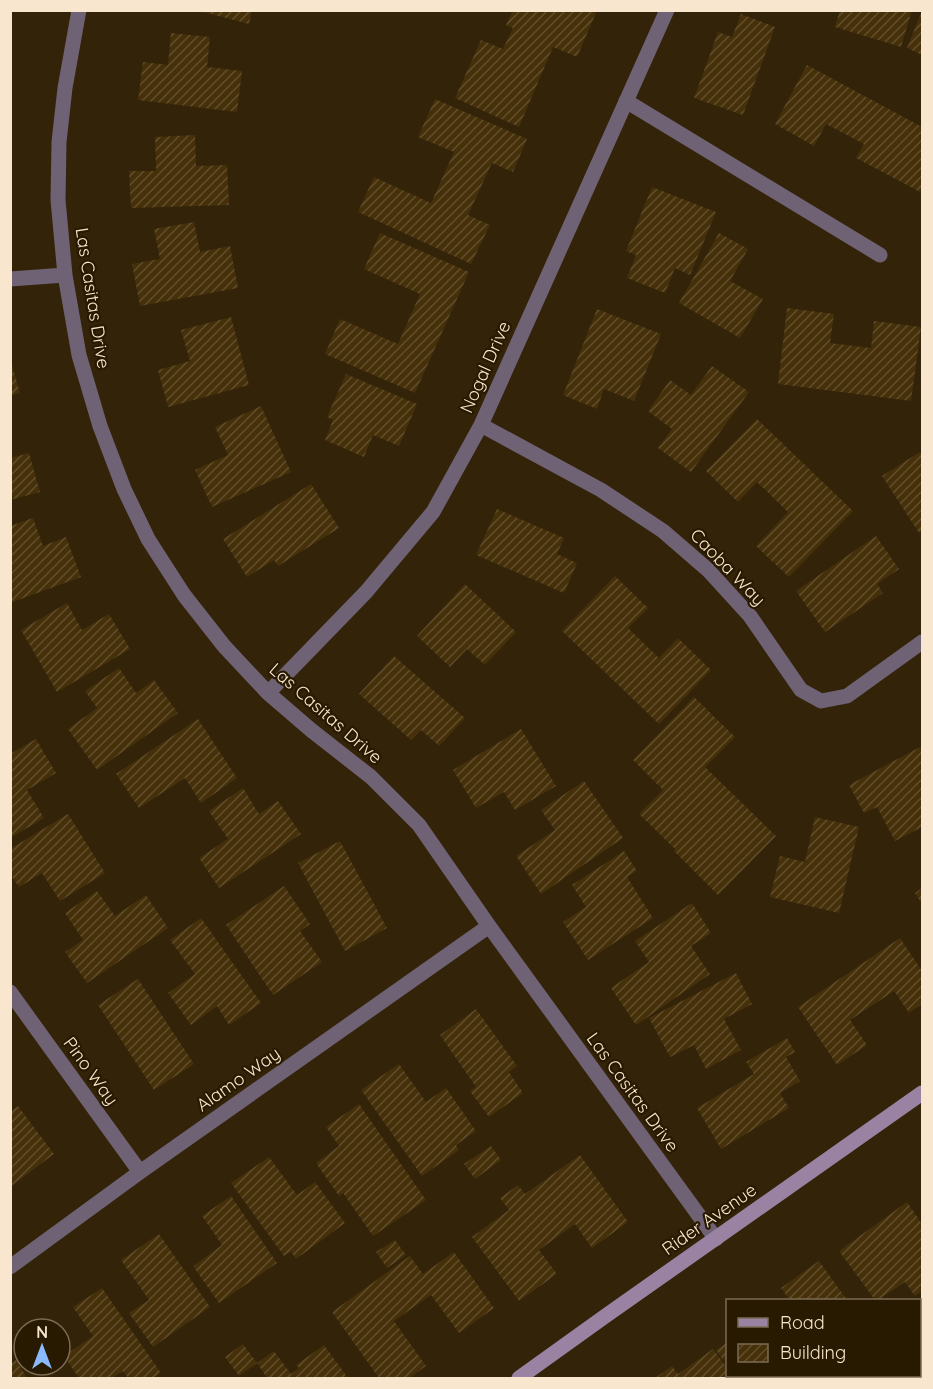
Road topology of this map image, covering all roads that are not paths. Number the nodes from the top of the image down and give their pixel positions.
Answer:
1 (79, 10) edge
2 (667, 10) edge
3 (626, 101) junction
4 (880, 255) dead end
5 (65, 275) junction
6 (10, 279) edge
7 (481, 425) junction
8 (922, 642) edge
9 (268, 693) junction
10 (489, 926) junction
11 (10, 992) edge
12 (922, 1093) edge
13 (140, 1172) junction
14 (716, 1239) junction
15 (10, 1267) edge
16 (519, 1378) edge

1 - 5 street, Las Casitas Drive
2 - 3 street, Nogal Drive
3 - 4 street
3 - 7 street, Nogal Drive
5 - 6 street
5 - 9 street, Las Casitas Drive
7 - 8 street, Caoba Way
7 - 9 street, Nogal Drive
9 - 10 street, Las Casitas Drive
10 - 13 street, Alamo Way
10 - 14 street, Las Casitas Drive
11 - 13 street, Pino Way
12 - 14 street, Rider Avenue
13 - 15 street, Alamo Way
14 - 16 street, Rider Avenue

